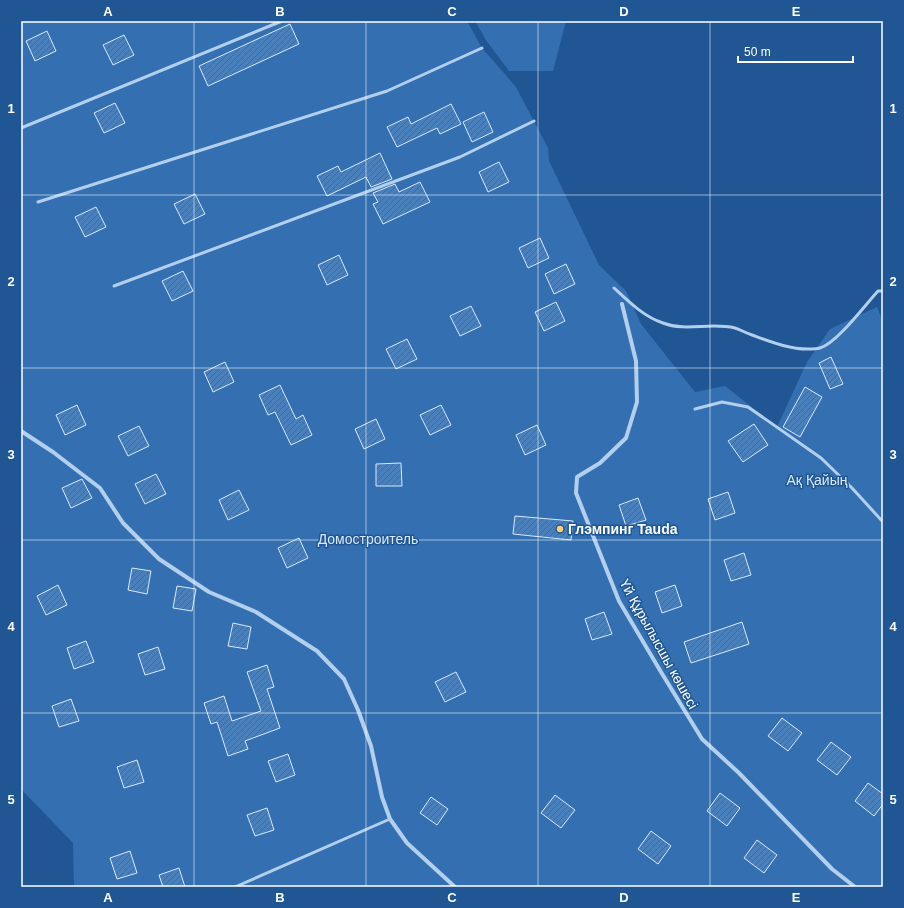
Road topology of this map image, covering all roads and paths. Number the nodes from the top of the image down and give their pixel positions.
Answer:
1 (282, 21) edge
2 (482, 48) dead end
3 (534, 121) dead end
4 (21, 128) edge
5 (38, 202) dead end
6 (114, 286) dead end
7 (614, 288) dead end
8 (883, 291) edge
9 (622, 304) dead end
10 (695, 409) dead end
11 (21, 431) edge
12 (883, 522) edge
13 (390, 819) junction
14 (235, 887) edge
15 (455, 887) edge
16 (855, 887) edge

1 - 4 lane
2 - 5 lane
3 - 6 lane
7 - 8 lane
9 - 16 street, Үй Құрылысшы көшесі
10 - 12 lane
11 - 13 street
13 - 14 lane
13 - 15 street

